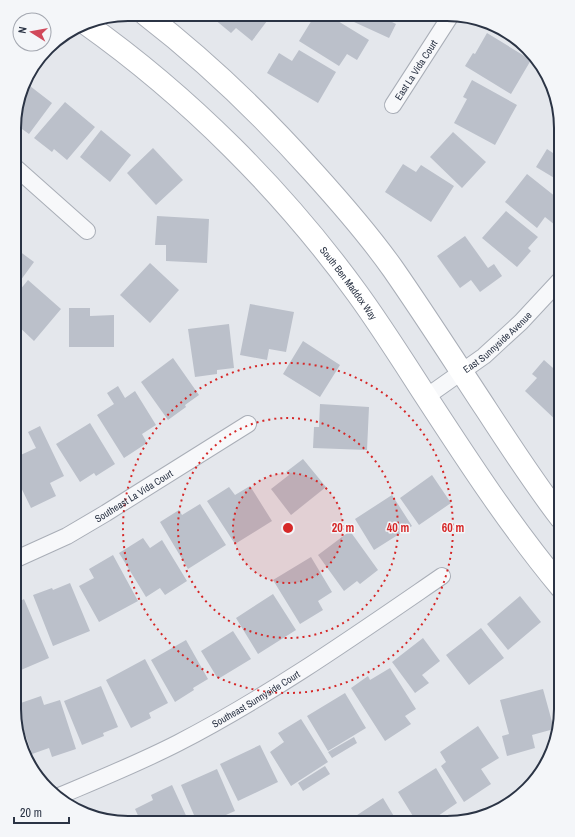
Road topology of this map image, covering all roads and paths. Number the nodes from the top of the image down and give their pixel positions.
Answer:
1 (153, 21) edge
2 (447, 21) edge
3 (91, 28) edge
4 (392, 105) dead end
5 (21, 172) edge
6 (87, 230) dead end
7 (554, 286) edge
8 (462, 371) junction
9 (426, 397) junction
10 (248, 424) dead end
11 (554, 508) edge
12 (21, 557) edge
13 (442, 576) dead end
14 (554, 578) edge
15 (63, 794) edge

1 - 8 main road
2 - 4 street, East La Vida Court
3 - 9 main road, South Ben Maddox Way
5 - 6 street
7 - 8 street, East Sunnyside Avenue
8 - 9 street, East Sunnyside Avenue
8 - 11 main road
9 - 14 main road, South Ben Maddox Way
10 - 12 street, Southeast La Vida Court
13 - 15 street, Southeast Sunnyside Court

